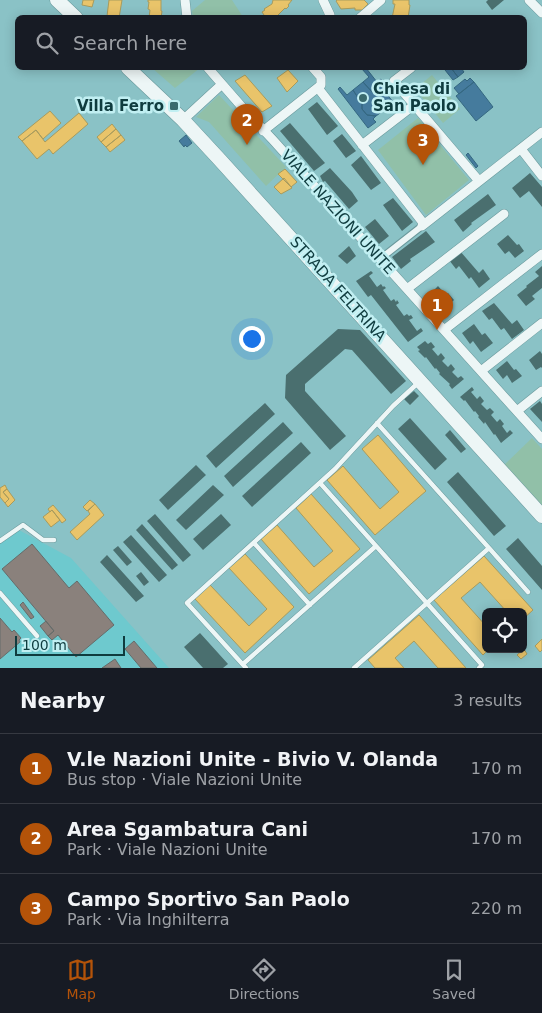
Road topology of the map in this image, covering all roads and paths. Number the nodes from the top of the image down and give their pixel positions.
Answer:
1 (57, 0) edge
2 (185, 0) edge
3 (323, 0) edge
4 (381, 0) edge
5 (534, 1) edge
6 (542, 13) edge
7 (73, 15) edge
8 (188, 15) edge
9 (329, 15) edge
10 (364, 15) edge
11 (130, 70) edge
12 (210, 70) edge
13 (315, 70) edge
14 (408, 70) edge
15 (221, 85) junction
16 (318, 88) junction
17 (414, 105) junction
18 (183, 120) junction
19 (263, 131) junction
20 (542, 132) edge
21 (362, 145) junction
22 (521, 148) junction
23 (542, 176) edge
24 (479, 181) junction
25 (504, 214) dead end
26 (423, 225) junction
27 (542, 254) edge
28 (380, 259) junction
29 (408, 289) junction
30 (542, 323) edge
31 (444, 330) junction
32 (482, 372) junction
33 (421, 380) junction
34 (542, 391) edge
35 (517, 411) junction
36 (377, 424) junction
37 (542, 439) edge
38 (320, 483) junction
39 (542, 516) edge
40 (54, 540) dead end
41 (0, 541) edge
42 (254, 543) junction
43 (376, 546) junction
44 (488, 548) junction
45 (528, 592) dead end
46 (0, 593) edge
47 (427, 603) junction
48 (310, 605) junction
49 (37, 636) dead end
50 (360, 662) junction
51 (244, 666) edge
52 (354, 668) edge
53 (365, 668) edge
54 (479, 668) edge

1 - 7 main road
2 - 8 street
3 - 9 street
4 - 10 street
5 - 6 street
11 - 18 main road, STRADA FELTRINA
12 - 15 street, VIALE NAZIONI UNITE
13 - 16 street
14 - 17 street
15 - 18 street
15 - 19 street, VIALE NAZIONI UNITE
16 - 19 street
16 - 21 street
17 - 21 street
17 - 24 street
18 - 33 main road, STRADA FELTRINA
19 - 28 street, VIALE NAZIONI UNITE
20 - 22 street
21 - 26 street
22 - 23 street
22 - 24 street
24 - 26 street
25 - 29 street
26 - 28 street
27 - 31 street
28 - 29 street, VIALE NAZIONI UNITE
29 - 31 street, VIALE NAZIONI UNITE
30 - 32 street
31 - 32 street, VIALE NAZIONI UNITE
32 - 35 street, VIALE NAZIONI UNITE
33 - 36 lane
33 - 39 main road, STRADA FELTRINA
34 - 35 street
35 - 37 street, VIALE NAZIONI UNITE
36 - 38 lane
36 - 44 lane
38 - 42 lane
38 - 43 lane
40 - 41 lane
42 - 48 lane
42 - 51 lane
43 - 47 lane
43 - 48 lane
44 - 45 lane
44 - 47 lane
46 - 49 lane
47 - 50 lane
47 - 54 lane
48 - 51 lane
50 - 52 lane
50 - 53 lane

